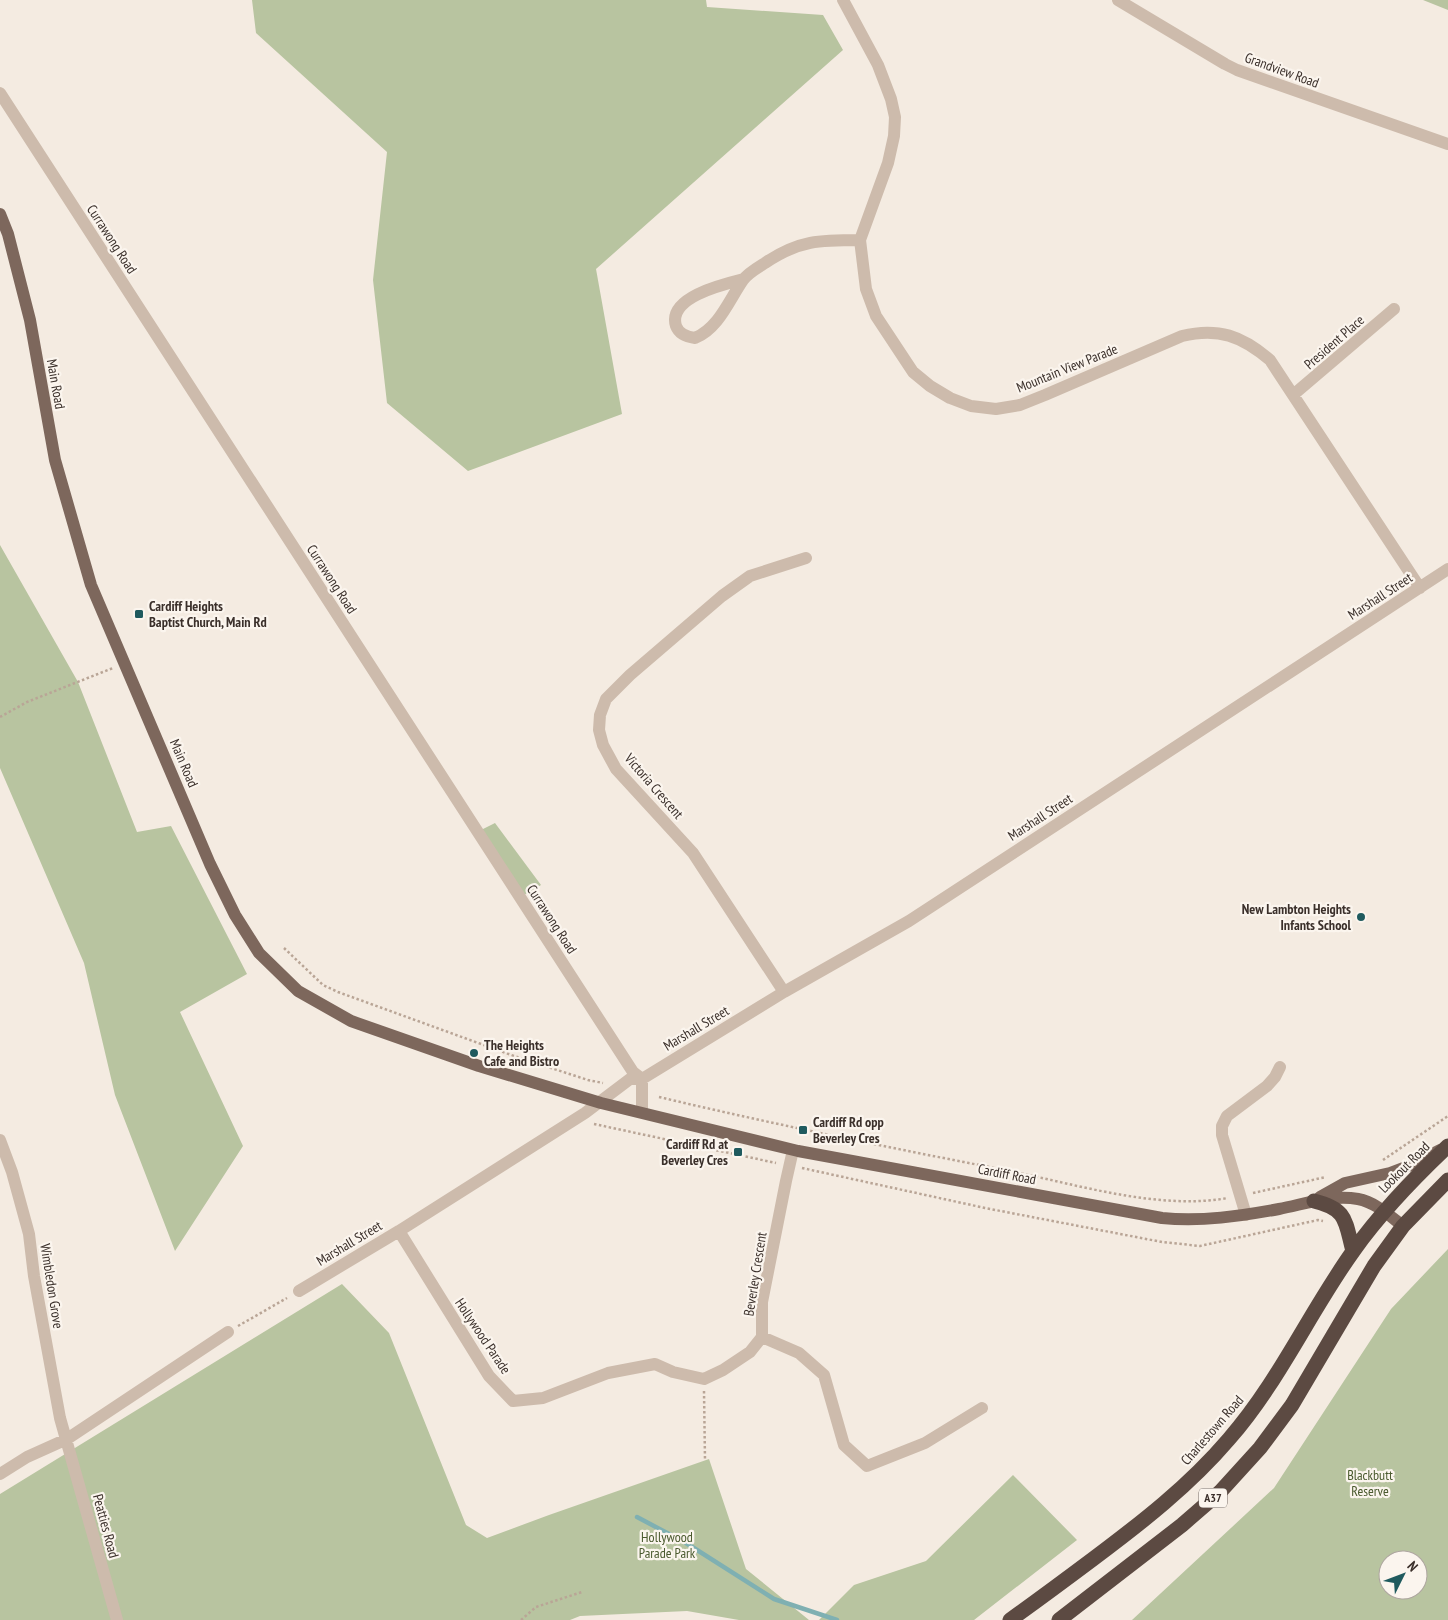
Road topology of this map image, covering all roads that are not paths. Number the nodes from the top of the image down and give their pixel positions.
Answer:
1 (843, 0) edge
2 (1118, 0) edge
3 (3, 97) edge
4 (1448, 144) edge
5 (0, 214) edge
6 (860, 240) junction
7 (744, 279) junction
8 (1394, 310) dead end
9 (1293, 395) junction
10 (806, 558) dead end
11 (1448, 569) edge
12 (1420, 588) junction
13 (784, 992) junction
14 (1280, 1067) dead end
15 (642, 1079) junction
16 (601, 1103) junction
17 (642, 1112) junction
18 (0, 1140) edge
19 (1448, 1146) edge
20 (793, 1150) junction
21 (1448, 1180) edge
22 (1314, 1201) junction
23 (1383, 1211) junction
24 (1246, 1215) junction
25 (1404, 1226) junction
26 (399, 1231) junction
27 (1353, 1251) junction
28 (299, 1291) road end
29 (228, 1332) road end
30 (762, 1337) junction
31 (982, 1408) dead end
32 (67, 1439) junction
33 (0, 1474) edge
34 (117, 1620) edge
35 (1010, 1620) edge
36 (1059, 1620) edge

1 - 6 street, Mountain View Parade
2 - 4 street, Grandview Road
3 - 15 street, Currawong Road
5 - 16 main road, Main Road
6 - 7 street
6 - 9 street, Mountain View Parade
7 - 7 street
8 - 9 street, President Place
9 - 12 street, Mountain View Parade
10 - 13 street, Victoria Crescent
11 - 12 street, Marshall Street
12 - 13 street, Marshall Street
13 - 15 street, Marshall Street
14 - 24 street
15 - 16 street, Marshall Street
15 - 17 street
16 - 17 main road, Cardiff Road
16 - 26 street, Marshall Street
17 - 20 main road, Cardiff Road
18 - 32 street, Wimbledon Grove
19 - 22 main road
19 - 23 highway, Lookout Road / A37
20 - 24 main road, Cardiff Road
20 - 30 street, Beverley Crescent
21 - 25 highway, A37
22 - 23 main road, Cardiff Road
22 - 24 main road, Cardiff Road
22 - 27 highway
23 - 25 main road, Cardiff Road
23 - 27 highway, Charlestown Road / A37
25 - 36 highway, A37
26 - 28 street, Marshall Street
26 - 30 street, Hollywood Parade
27 - 35 highway, Charlestown Road / A37
29 - 32 street
30 - 31 street, Beverley Crescent
32 - 33 street
32 - 34 street, Peatties Road

